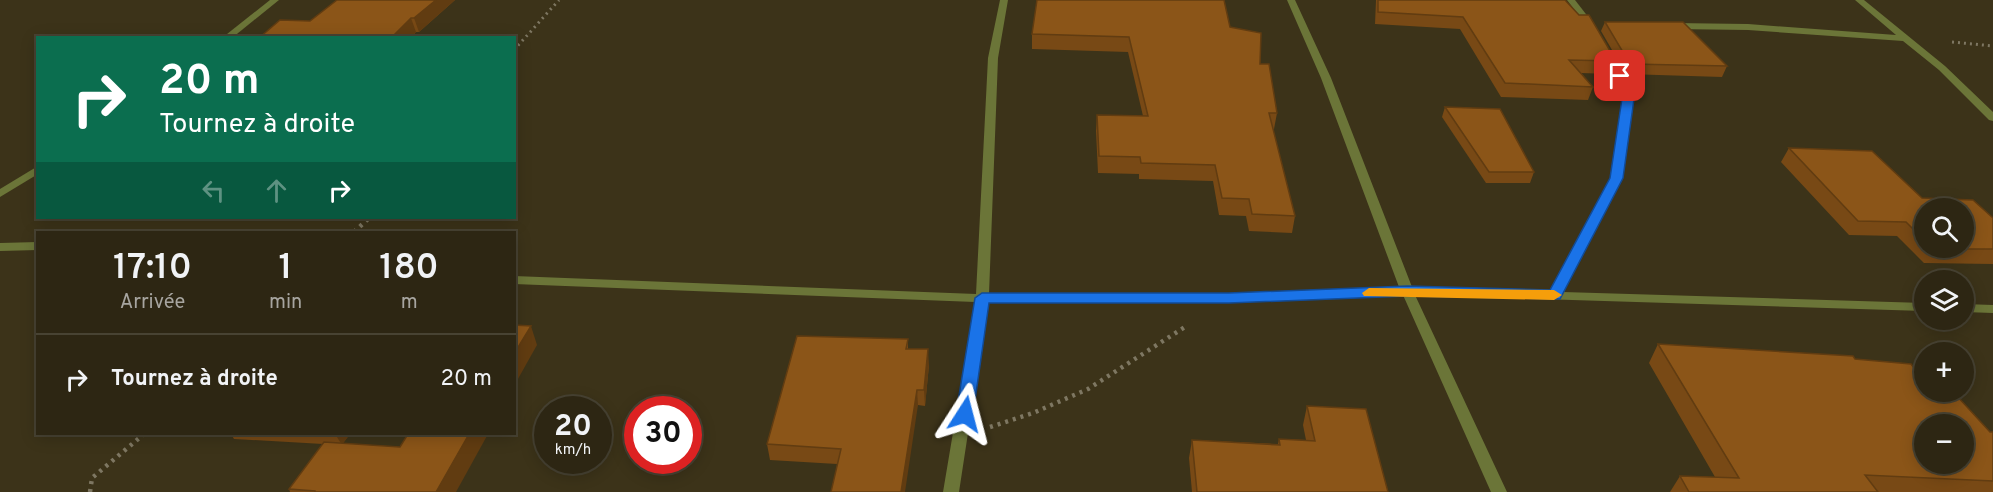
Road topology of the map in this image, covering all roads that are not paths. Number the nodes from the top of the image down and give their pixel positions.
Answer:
1 (275, 0) edge
2 (1004, 0) edge
3 (1291, 0) edge
4 (1571, 0) edge
5 (1859, 0) edge
6 (1658, 26) edge
7 (229, 36) edge
8 (1905, 38) junction
9 (1993, 118) edge
10 (36, 170) edge
11 (0, 194) edge
12 (36, 246) edge
13 (0, 247) edge
14 (516, 280) edge
15 (1407, 291) junction
16 (1555, 295) junction
17 (982, 298) junction
18 (1914, 307) edge
19 (1974, 308) edge
20 (1993, 309) edge
21 (951, 492) edge
22 (1499, 492) edge

1 - 7 street
2 - 17 street
3 - 15 street
4 - 16 street
5 - 8 street
6 - 8 street
8 - 9 street
10 - 11 street
12 - 13 street
14 - 17 street
15 - 16 street
15 - 17 street
15 - 22 street
16 - 18 street
17 - 21 street
19 - 20 street

